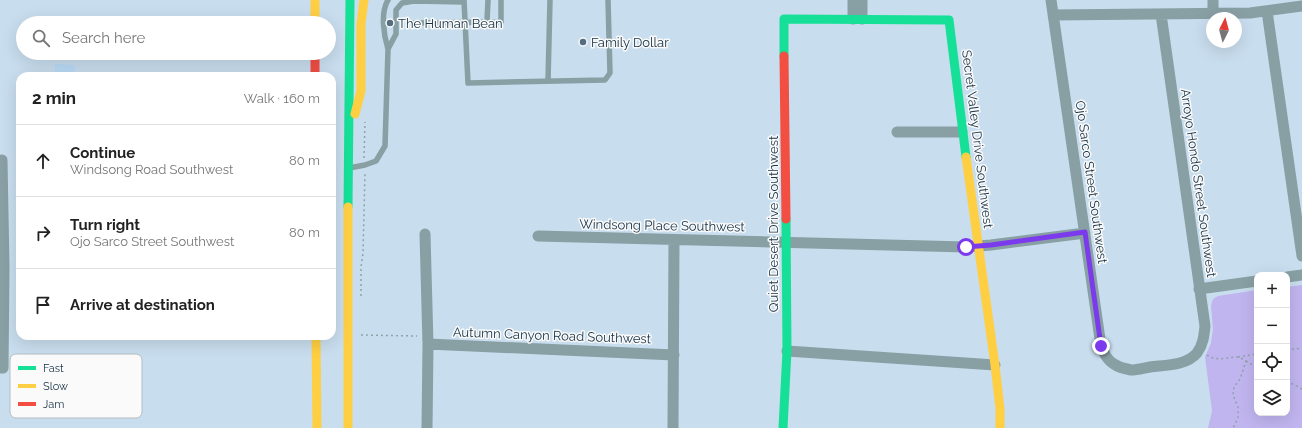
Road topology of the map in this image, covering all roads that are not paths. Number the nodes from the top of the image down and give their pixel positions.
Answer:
1 (310, 0) edge
2 (315, 0) edge
3 (350, 0) edge
4 (364, 0) edge
5 (388, 0) edge
6 (488, 0) edge
7 (501, 0) edge
8 (550, 0) edge
9 (608, 0) edge
10 (853, 0) edge
11 (862, 0) edge
12 (1051, 0) edge
13 (1213, 0) edge
14 (445, 1) edge
15 (464, 1) edge
16 (1302, 6) edge
17 (315, 11) junction
18 (1267, 11) junction
19 (1213, 12) edge
20 (1242, 13) edge
21 (1161, 14) junction
22 (1206, 14) edge
23 (1053, 15) junction
24 (315, 16) edge
25 (857, 19) junction
26 (487, 21) junction
27 (465, 22) junction
28 (413, 23) dead end
29 (388, 49) junction
30 (315, 60) edge
31 (315, 72) edge
32 (548, 81) junction
33 (897, 132) dead end
34 (962, 132) junction
35 (349, 140) junction
36 (2, 160) dead end
37 (349, 168) junction
38 (2, 202) edge
39 (1085, 232) junction
40 (425, 234) dead end
41 (538, 236) dead end
42 (674, 241) junction
43 (786, 242) junction
44 (978, 246) junction
45 (1302, 256) edge
46 (2, 268) edge
47 (1302, 275) edge
48 (1290, 277) edge
49 (1254, 281) edge
50 (1199, 289) junction
51 (316, 340) edge
52 (428, 340) junction
53 (787, 351) junction
54 (674, 355) junction
55 (1200, 355) joint
56 (995, 365) junction
57 (2, 368) edge
58 (317, 428) edge
59 (348, 428) edge
60 (427, 428) edge
61 (673, 428) edge
62 (783, 428) edge
63 (1000, 428) edge

1 - 17 street
2 - 17 street
3 - 35 street
4 - 35 street
5 - 29 lane
6 - 26 lane
7 - 26 lane
8 - 32 lane
9 - 32 lane
10 - 25 street
11 - 25 street
12 - 23 street, Ojo Sarco Street Southwest
13 - 19 street
14 - 15 lane
14 - 29 lane
15 - 27 lane
16 - 18 street
17 - 24 street
18 - 20 street
18 - 45 street
21 - 22 street
21 - 23 street
21 - 50 street, Arroyo Hondo Street Southwest
23 - 39 street, Ojo Sarco Street Southwest
25 - 34 street, Secret Valley Drive Southwest
25 - 43 street, Quiet Desert Drive Southwest
26 - 27 lane
27 - 28 lane
27 - 32 lane
29 - 37 lane
30 - 31 street
33 - 34 street
34 - 44 street, Secret Valley Drive Southwest
35 - 37 street
36 - 38 street
37 - 59 street
38 - 46 street
39 - 44 street, Windsong Place Southwest
39 - 55 street, Ojo Sarco Street Southwest
40 - 52 street
41 - 42 street, Windsong Place Southwest
42 - 43 street, Windsong Place Southwest
42 - 54 street
43 - 44 street, Windsong Place Southwest
43 - 53 street, Quiet Desert Drive Southwest
44 - 56 street, Secret Valley Drive Southwest
46 - 57 street
47 - 48 street
49 - 50 street
50 - 55 street, Arroyo Hondo Street Southwest
51 - 58 street
52 - 54 street, Autumn Canyon Road Southwest
52 - 60 street
53 - 56 street
53 - 62 street, Quiet Desert Drive Southwest
54 - 61 street
56 - 63 street, Secret Valley Drive Southwest

